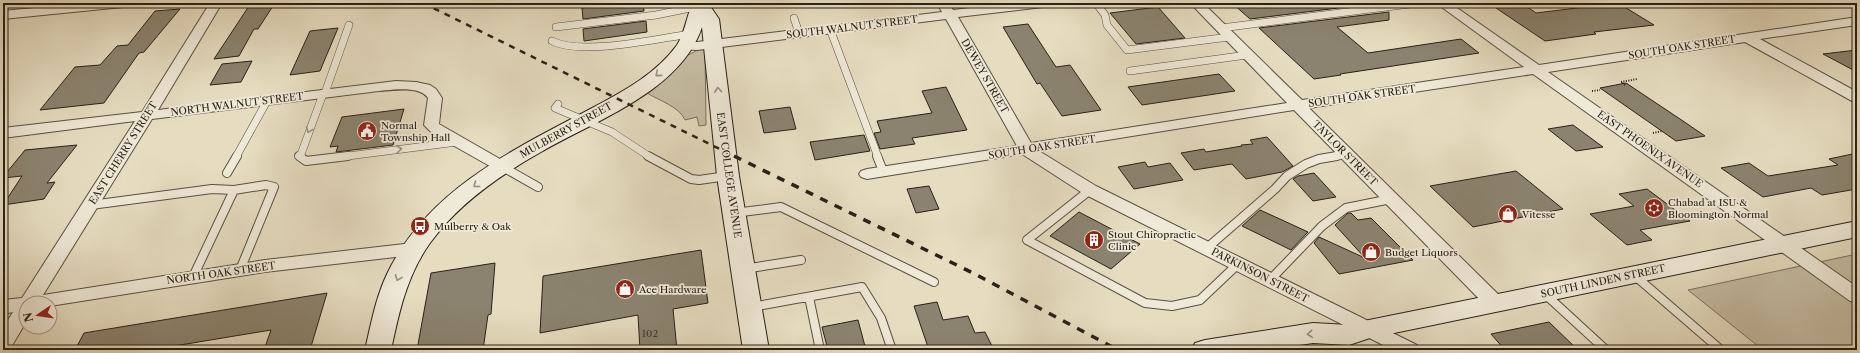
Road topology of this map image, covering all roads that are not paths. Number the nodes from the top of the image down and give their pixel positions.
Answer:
1 (123, 3) edge
2 (216, 3) edge
3 (1043, 3) edge
4 (1096, 3) edge
5 (1196, 3) edge
6 (1418, 3) edge
7 (1442, 3) edge
8 (700, 4) edge
9 (946, 9) edge
10 (3, 15) edge
11 (794, 18) dead end
12 (1857, 21) edge
13 (349, 25) dead end
14 (556, 27) dead end
15 (830, 30) junction
16 (798, 33) junction
17 (1225, 33) junction
18 (1746, 38) junction
19 (687, 40) junction
20 (552, 41) dead end
21 (714, 44) junction
22 (1247, 54) junction
23 (1537, 70) junction
24 (1130, 71) dead end
25 (324, 94) junction
26 (1857, 98) edge
27 (266, 101) junction
28 (558, 104) dead end
29 (1298, 106) junction
30 (147, 115) junction
31 (584, 120) junction
32 (3, 133) edge
33 (457, 142) junction
34 (1027, 150) junction
35 (1346, 154) junction
36 (501, 166) junction
37 (883, 172) junction
38 (227, 173) dead end
39 (867, 174) dead end
40 (728, 176) junction
41 (538, 187) dead end
42 (234, 190) junction
43 (1090, 190) junction
44 (1391, 199) junction
45 (91, 205) junction
46 (733, 213) junction
47 (1857, 229) edge
48 (1784, 244) junction
49 (415, 246) junction
50 (1207, 248) junction
51 (801, 260) dead end
52 (1238, 264) junction
53 (743, 269) junction
54 (240, 270) junction
55 (1634, 275) junction
56 (193, 277) junction
57 (1270, 280) junction
58 (934, 282) dead end
59 (1544, 293) junction
60 (33, 295) edge
61 (1857, 296) edge
62 (809, 297) junction
63 (58, 299) edge
64 (1495, 303) junction
65 (18, 305) edge
66 (3, 307) edge
67 (749, 307) junction
68 (18, 319) edge
69 (1359, 332) junction
70 (3, 344) edge
71 (378, 350) edge
72 (756, 350) edge
73 (820, 350) edge
74 (892, 350) edge
75 (1205, 350) edge
76 (1326, 350) edge
77 (1410, 350) edge
78 (1606, 350) edge
79 (1721, 350) edge

1 - 10 street
2 - 30 street, EAST CHERRY STREET
3 - 9 street, SOUTH WALNUT STREET
4 - 17 lane
5 - 17 street, TAYLOR STREET
6 - 17 lane
7 - 23 street, EAST PHOENIX AVENUE
8 - 14 lane
8 - 19 main road, MULBERRY STREET
8 - 21 main road, EAST COLLEGE AVENUE
9 - 15 street, SOUTH WALNUT STREET
9 - 34 street, DEWEY STREET
11 - 16 lane
12 - 18 street, SOUTH OAK STREET
13 - 25 lane
15 - 16 street, SOUTH WALNUT STREET
15 - 37 lane
16 - 21 street, SOUTH WALNUT STREET
17 - 22 street, TAYLOR STREET
18 - 23 street, SOUTH OAK STREET
18 - 26 street
19 - 20 lane
19 - 21 street, SOUTH WALNUT STREET
19 -> 31 main road, MULBERRY STREET
40 -> 21 main road, EAST COLLEGE AVENUE
22 - 24 lane
22 - 29 street, TAYLOR STREET
23 - 29 street, SOUTH OAK STREET
23 - 48 street, EAST PHOENIX AVENUE
25 - 27 street, NORTH WALNUT STREET
25 - 33 street, NORTH WALNUT STREET
25 -> 33 lane
27 - 30 street, NORTH WALNUT STREET
27 - 38 lane
28 - 31 lane
29 - 34 street, SOUTH OAK STREET
29 - 35 street, TAYLOR STREET
30 - 32 street, NORTH WALNUT STREET
30 - 45 street, EAST CHERRY STREET
31 - 36 main road, MULBERRY STREET
31 - 40 lane
33 - 36 street
34 - 37 street, SOUTH OAK STREET
34 - 43 street, PARKINSON STREET
35 - 44 street, TAYLOR STREET
35 - 50 lane
36 - 41 lane
36 -> 49 main road, MULBERRY STREET
37 - 39 street, SOUTH OAK STREET
40 - 46 main road, EAST COLLEGE AVENUE
42 - 45 lane
42 - 54 lane
42 - 56 lane
43 - 50 street, PARKINSON STREET
43 - 52 lane
44 - 57 lane
44 - 64 street, TAYLOR STREET
45 - 60 street, EAST CHERRY STREET
46 - 53 main road, EAST COLLEGE AVENUE
46 - 58 lane
47 - 48 main road, SOUTH LINDEN STREET
48 - 55 main road, SOUTH LINDEN STREET
48 - 61 street, EAST PHOENIX AVENUE
49 - 54 street, NORTH OAK STREET
49 -> 71 main road, MULBERRY STREET
50 - 52 street, PARKINSON STREET
51 - 53 lane
52 - 57 street, PARKINSON STREET
53 - 67 main road, EAST COLLEGE AVENUE
54 - 56 street, NORTH OAK STREET
55 - 59 main road, SOUTH LINDEN STREET
55 - 79 lane
56 - 63 street, NORTH OAK STREET
57 - 69 street, PARKINSON STREET
59 - 64 main road, SOUTH LINDEN STREET
59 - 78 lane
62 - 67 lane
62 - 73 lane
62 - 74 lane
64 - 69 main road, SOUTH LINDEN STREET
65 - 66 street, NORTH OAK STREET
67 - 72 main road, EAST COLLEGE AVENUE
68 - 70 street, EAST CHERRY STREET
69 -> 75 main road, SOUTH LINDEN STREET
69 - 76 main road, SOUTH LINDEN STREET
69 - 77 street, PARKINSON STREET

